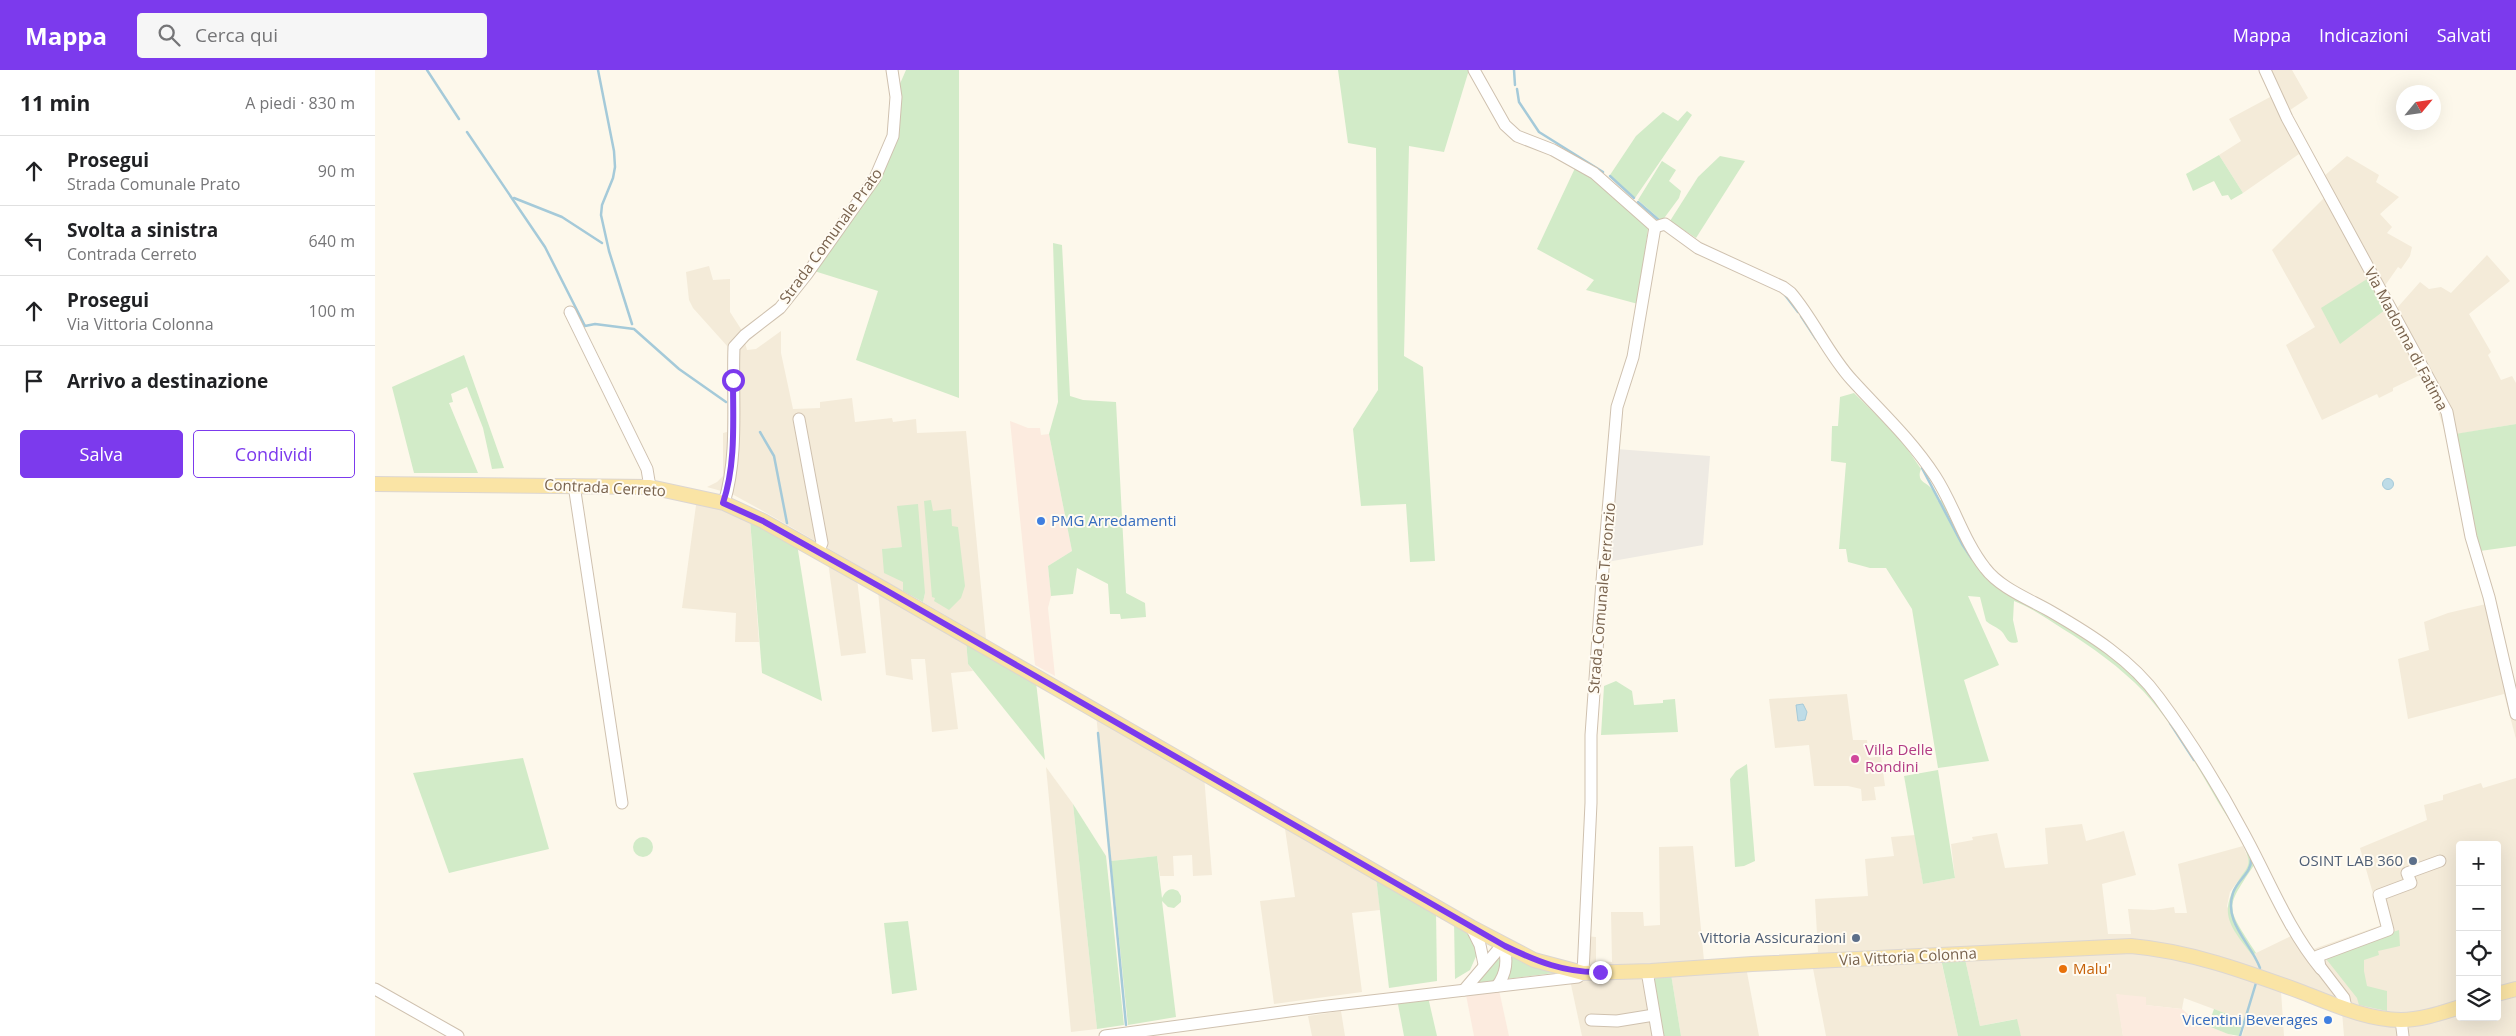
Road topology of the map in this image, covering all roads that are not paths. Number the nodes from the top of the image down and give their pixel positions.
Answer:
1 (892, 70) edge
2 (1474, 70) edge
3 (2265, 70) edge
4 (1655, 227) junction
5 (570, 312) dead end
6 (799, 418) dead end
7 (375, 484) edge
8 (574, 484) junction
9 (650, 487) junction
10 (723, 503) junction
11 (818, 552) junction
12 (2516, 714) edge
13 (622, 803) dead end
14 (2440, 862) dead end
15 (1471, 927) junction
16 (1503, 944) junction
17 (1484, 964) junction
18 (2321, 968) junction
19 (1647, 971) junction
20 (1583, 972) junction
21 (1497, 986) junction
22 (375, 989) edge
23 (2516, 989) edge
24 (1464, 990) junction
25 (2501, 993) edge
26 (2346, 1008) junction
27 (2456, 1008) edge
28 (1654, 1015) junction
29 (1591, 1020) dead end
30 (2401, 1020) junction
31 (458, 1036) edge
32 (1105, 1036) edge
33 (1657, 1036) edge
34 (2403, 1036) edge

1 - 10 street, Strada Comunale Prato
2 - 4 street
3 - 12 street, Via Madonna di Fatima
4 - 18 street
4 - 20 street, Strada Comunale Terronzio
5 - 9 street
6 - 11 street
7 - 8 main road, Contrada Cerreto
8 - 9 main road, Contrada Cerreto
8 - 13 street
9 - 10 main road, Contrada Cerreto
10 - 11 main road, Contrada Cerreto
11 - 15 main road, Contrada Cerreto
14 - 18 street
15 - 16 main road, Via Vittoria Colonna
15 - 17 street
16 - 17 street
16 - 20 main road, Via Vittoria Colonna
16 - 21 street
17 - 24 street
18 - 26 street
19 - 20 main road, Via Vittoria Colonna
19 - 26 main road, Via Vittoria Colonna
19 - 28 street
20 - 21 street
21 - 24 street
22 - 31 street
23 - 25 main road
24 - 32 street
26 - 30 main road, Via Vittoria Colonna
27 - 30 main road, Via Vittoria Colonna
28 - 29 street
28 - 33 street
30 - 34 street

